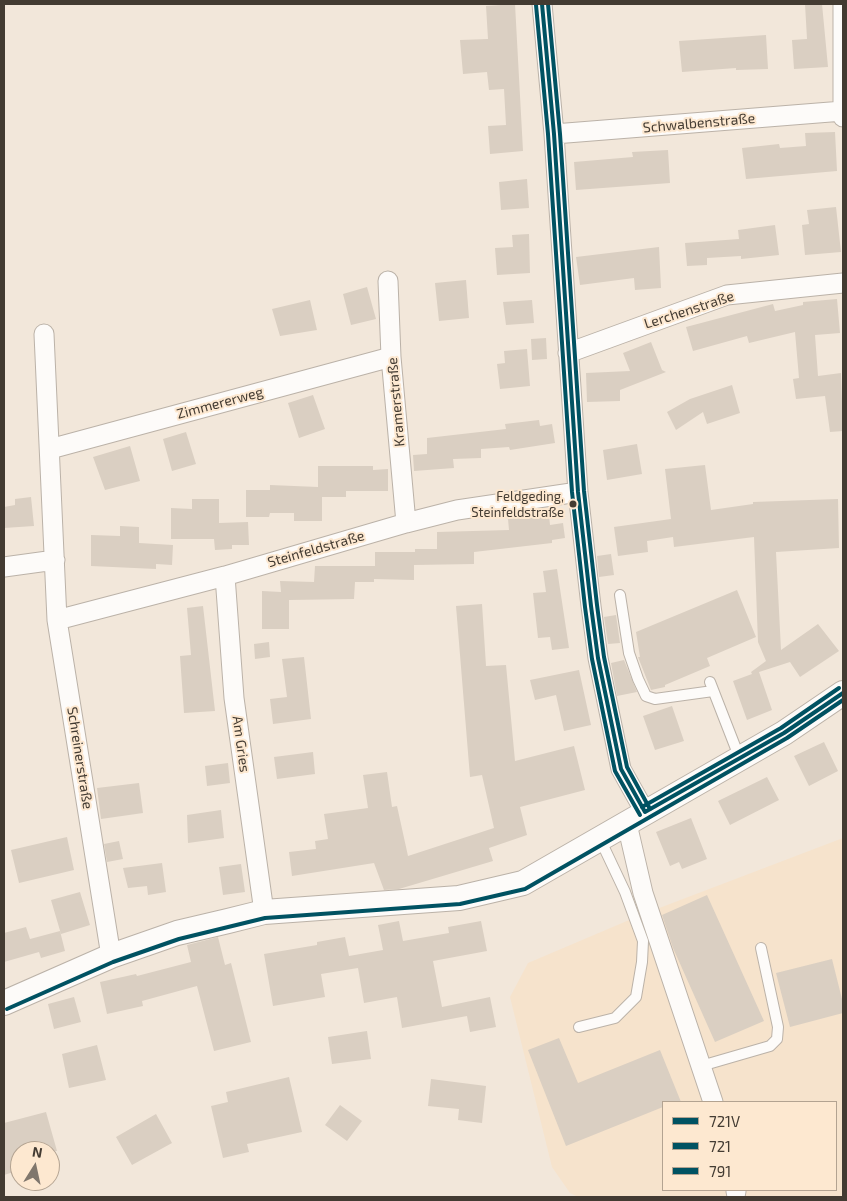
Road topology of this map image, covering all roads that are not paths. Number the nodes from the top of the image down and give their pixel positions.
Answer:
1 (542, 4) edge
2 (843, 4) edge
3 (843, 111) edge
4 (843, 117) edge
5 (554, 134) junction
6 (388, 281) dead end
7 (843, 283) edge
8 (44, 334) dead end
9 (568, 353) junction
10 (392, 356) junction
11 (50, 449) junction
12 (578, 492) junction
13 (406, 523) junction
14 (55, 560) junction
15 (4, 567) edge
16 (225, 576) junction
17 (620, 595) dead end
18 (57, 620) junction
19 (843, 692) edge
20 (740, 759) junction
21 (636, 818) junction
22 (600, 839) junction
23 (264, 912) junction
24 (761, 948) dead end
25 (111, 956) junction
26 (4, 1003) edge
27 (579, 1027) dead end
28 (701, 1066) junction
29 (713, 1101) edge

1 - 5 street
2 - 3 street
3 - 4 street
3 - 5 street, Schwalbenstraße
5 - 9 street
6 - 10 street, Kramerstraße
7 - 9 street, Lerchenstraße
8 - 11 street, Schreinerstraße
9 - 12 street
10 - 11 street, Zimmererweg
10 - 13 street, Kramerstraße
11 - 14 street, Schreinerstraße
12 - 13 street, Steinfeldstraße
12 - 21 street
13 - 16 street, Steinfeldstraße
14 - 15 street
14 - 18 street, Schreinerstraße
16 - 18 street, Steinfeldstraße
16 - 23 street, Am Gries
17 - 20 lane
18 - 25 street, Schreinerstraße
19 - 20 street
20 - 21 street
21 - 22 street
21 - 28 street
22 - 23 street
22 - 27 lane
23 - 25 street
24 - 28 lane
25 - 26 street
28 - 29 street

